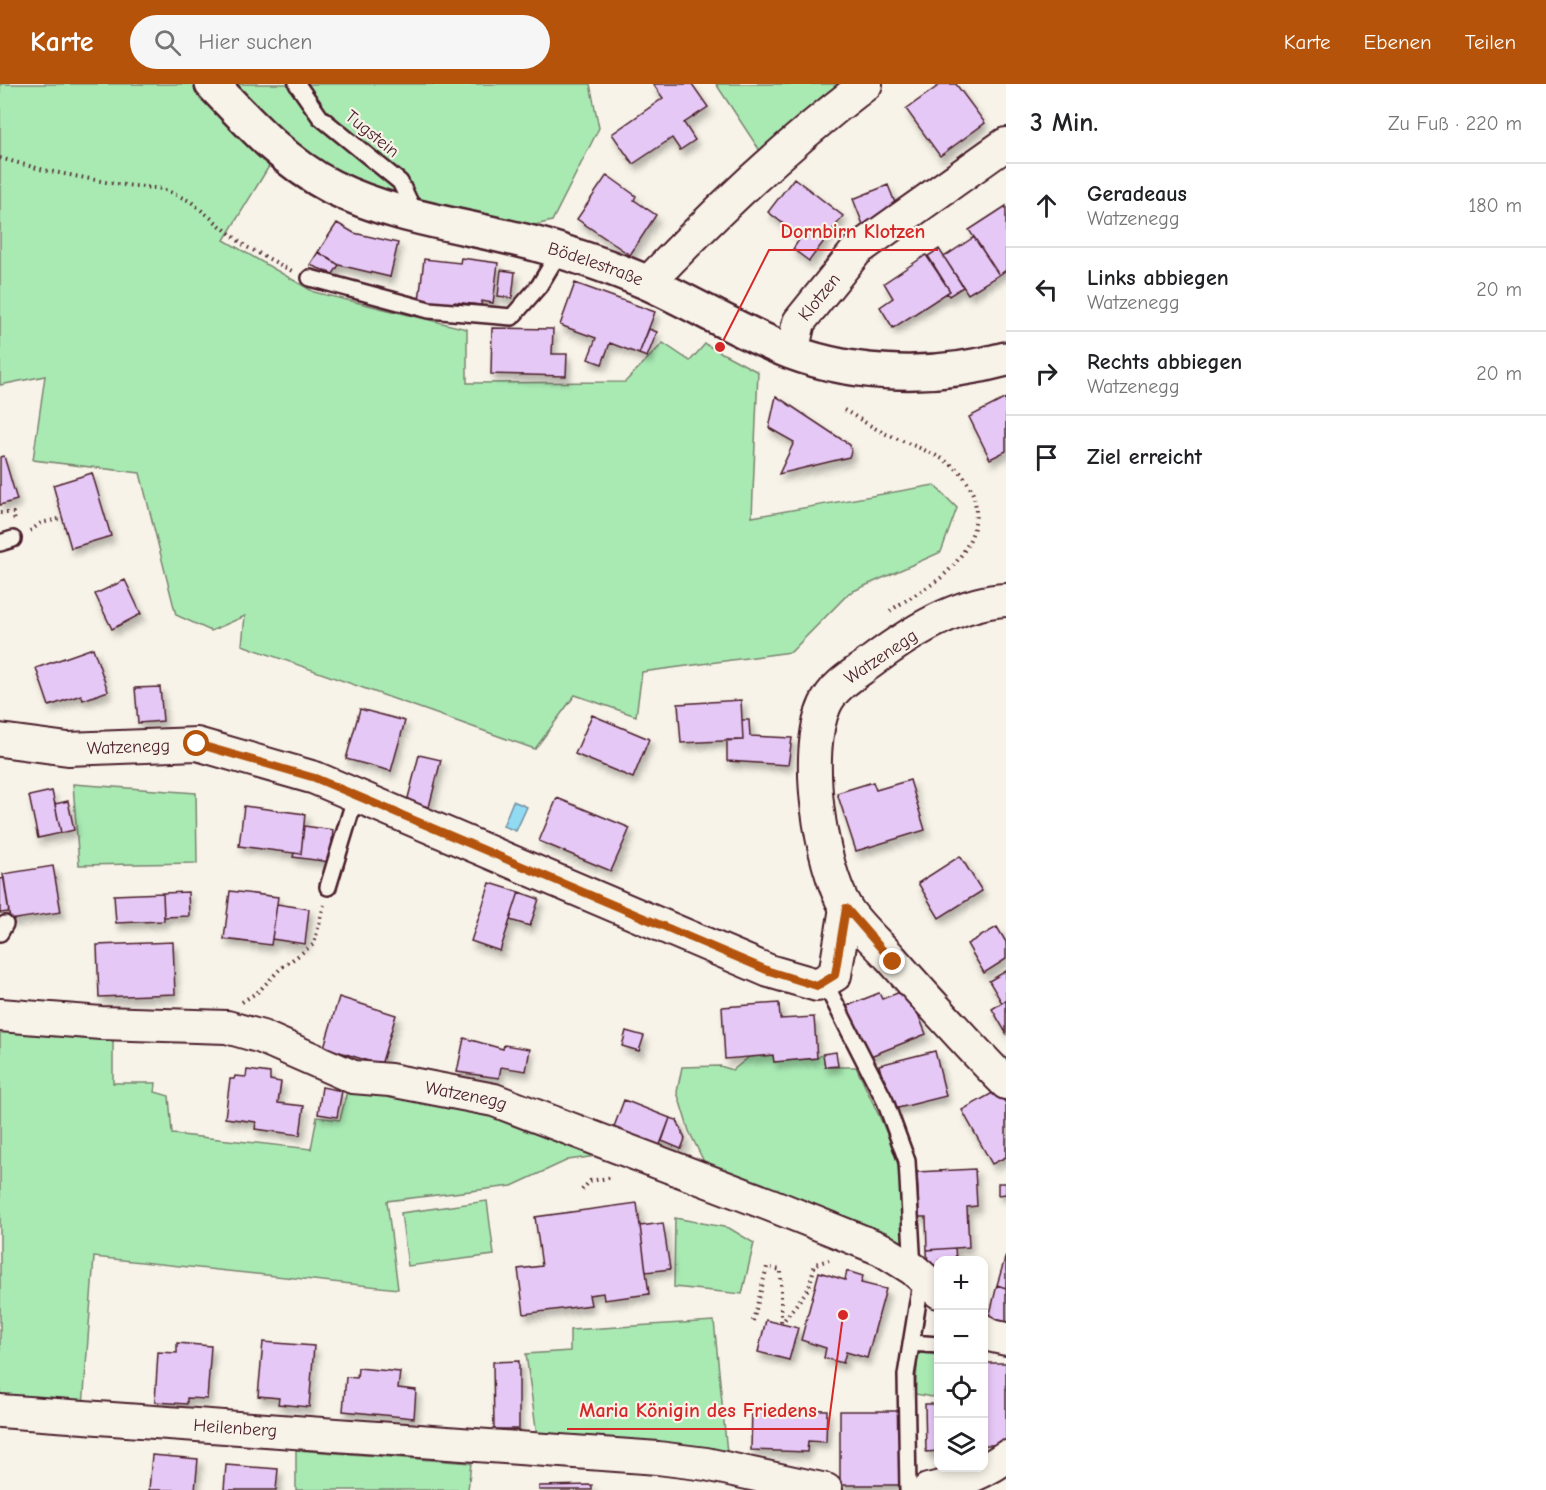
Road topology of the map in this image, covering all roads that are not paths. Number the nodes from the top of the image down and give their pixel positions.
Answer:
1 (212, 84) edge
2 (297, 84) edge
3 (866, 84) edge
4 (1006, 144) edge
5 (417, 217) junction
6 (560, 251) junction
7 (310, 278) road end
8 (648, 283) junction
9 (792, 352) junction
10 (1006, 359) edge
11 (1006, 600) edge
12 (0, 740) edge
13 (356, 795) junction
14 (328, 887) road end
15 (846, 908) junction
16 (817, 986) junction
17 (0, 1015) edge
18 (1006, 1083) edge
19 (924, 1279) edge
20 (911, 1343) junction
21 (934, 1345) edge
22 (0, 1411) edge
23 (1006, 1457) edge
24 (826, 1490) edge
25 (908, 1490) edge
26 (928, 1490) edge

1 - 5 main road, Bödelestraße
2 - 5 lane, Tugstein
3 - 8 street
4 - 9 street, Klotzen
5 - 6 main road, Bödelestraße
6 - 7 lane
6 - 8 main road, Bödelestraße
8 - 9 main road, Bödelestraße
9 - 10 main road, Bödelestraße
11 - 15 street, Watzenegg
12 - 13 street, Watzenegg
13 - 14 lane
13 - 16 street, Watzenegg
15 - 16 street
15 - 18 street, Watzenegg
16 - 19 lane, Watzenegg
17 - 19 street, Watzenegg
19 - 20 lane
20 - 21 lane
20 - 25 lane
22 - 24 street, Heilenberg
23 - 26 street

